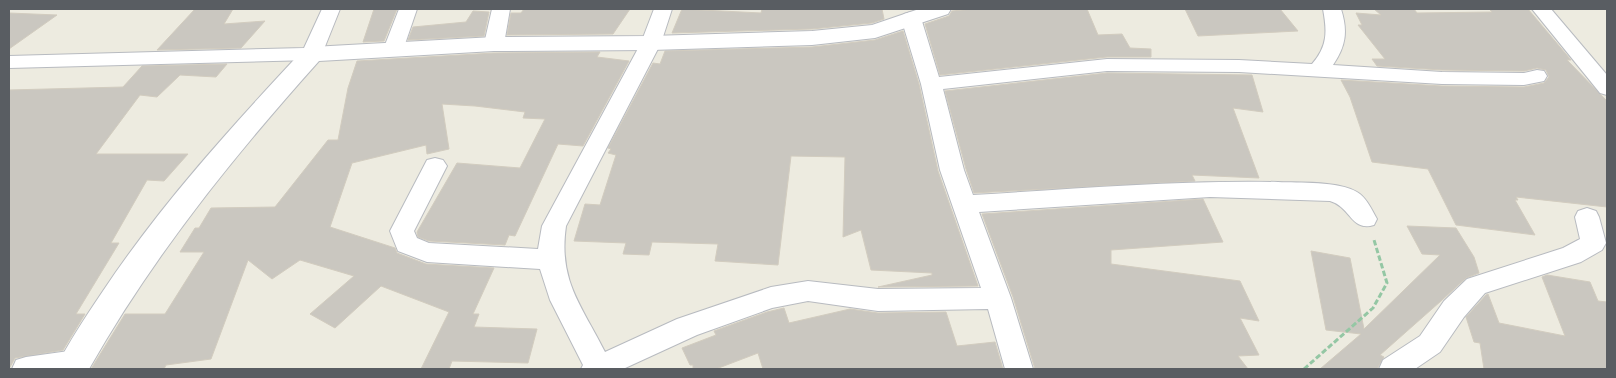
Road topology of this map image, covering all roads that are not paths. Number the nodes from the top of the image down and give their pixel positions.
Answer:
1 (331, 9) edge
2 (408, 9) edge
3 (501, 9) edge
4 (663, 9) edge
5 (940, 9) edge
6 (1332, 9) edge
7 (1541, 9) edge
8 (911, 18) junction
9 (651, 43) junction
10 (494, 44) junction
11 (393, 50) junction
12 (312, 54) junction
13 (9, 62) edge
14 (1318, 70) junction
15 (1537, 76) dead end
16 (931, 84) junction
17 (1607, 88) edge
18 (435, 166) dead end
19 (964, 204) junction
20 (1587, 217) dead end
21 (1365, 219) road end
22 (550, 260) junction
23 (998, 298) junction
24 (74, 366) edge
25 (26, 369) edge
26 (598, 369) edge
27 (1019, 369) edge
28 (1394, 369) edge

1 - 12 street
2 - 11 street
3 - 10 street
4 - 9 street
5 - 8 street
6 - 14 street
7 - 17 street
8 - 9 street
8 - 16 street
9 - 10 street
9 - 22 street
10 - 11 street
11 - 12 street
12 - 13 street
12 - 24 street
14 - 15 street
14 - 16 street
16 - 19 street
18 - 22 street
19 - 21 street
19 - 23 street
20 - 28 street
22 - 26 street
23 - 26 street
23 - 27 street
24 - 25 street

